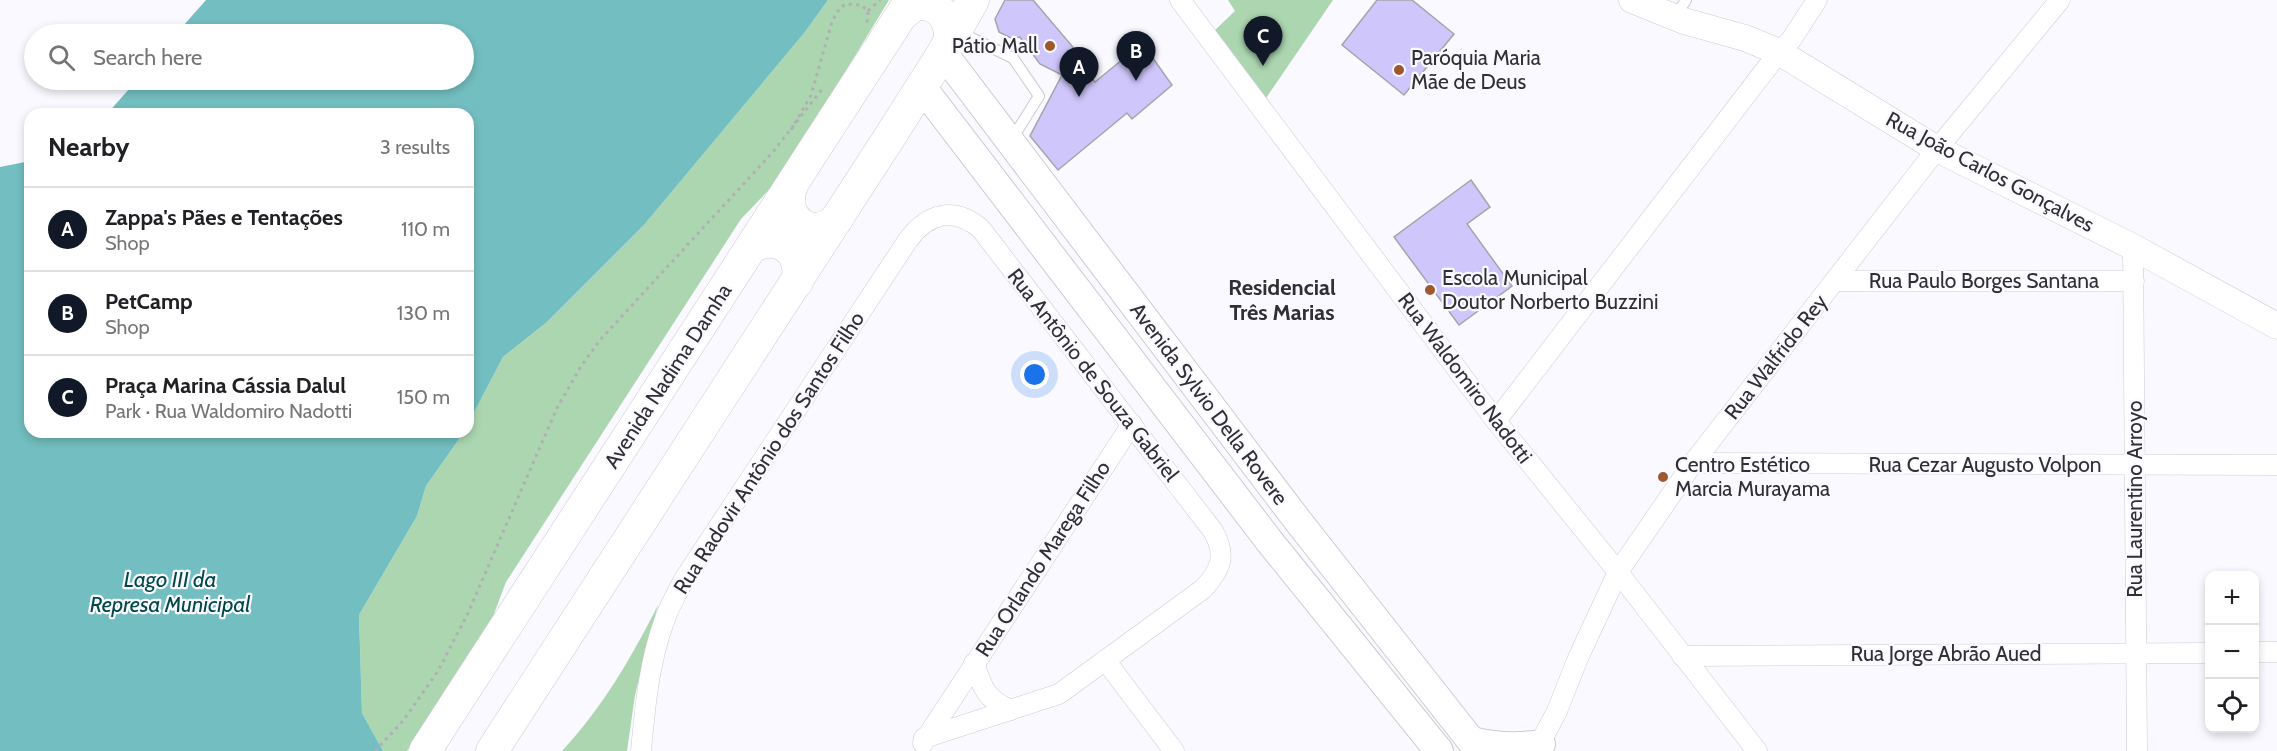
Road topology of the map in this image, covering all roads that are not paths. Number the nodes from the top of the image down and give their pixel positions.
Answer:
1 (973, 0) edge
2 (1180, 0) edge
3 (1632, 0) edge
4 (1817, 0) edge
5 (2060, 0) edge
6 (899, 4) edge
7 (1680, 9) edge
8 (949, 41) junction
9 (1779, 52) junction
10 (922, 87) junction
11 (1010, 142) junction
12 (1937, 149) junction
13 (982, 164) junction
14 (792, 185) junction
15 (939, 216) joint
16 (837, 219) junction
17 (753, 246) junction
18 (2133, 247) junction
19 (1835, 281) junction
20 (2133, 281) junction
21 (797, 282) junction
22 (2277, 326) edge
23 (1496, 421) junction
24 (1132, 424) junction
25 (1693, 463) junction
26 (2135, 465) junction
27 (2277, 465) edge
28 (1298, 521) junction
29 (1270, 542) junction
30 (1618, 572) junction
31 (2259, 652) edge
32 (2277, 652) edge
33 (2136, 653) junction
34 (2205, 653) edge
35 (1682, 656) junction
36 (1105, 660) junction
37 (974, 663) junction
38 (1011, 710) junction
39 (922, 745) edge
40 (1475, 746) edge
41 (1539, 749) edge
42 (425, 751) edge
43 (492, 751) edge
44 (641, 751) edge
45 (1174, 751) edge
46 (1439, 751) edge
47 (1757, 751) edge
48 (2137, 751) edge

1 - 8 main road
2 - 23 street, Rua Waldomiro Nadotti
3 - 7 street, Rua João Carlos Gonçalves
4 - 9 street
5 - 12 street, Rua Walfrido Rey
6 - 8 main road
6 - 14 main road, Avenida Nadima Damha
7 - 9 street, Rua João Carlos Gonçalves
8 - 10 main road
8 - 11 main road, Avenida Sylvio Della Rovere
8 - 11 lane
9 - 12 street, Rua João Carlos Gonçalves
9 - 23 street
10 - 13 main road, Avenida Sylvio Della Rovere
10 - 16 main road
11 - 13 main road
11 - 28 main road, Avenida Sylvio Della Rovere
12 - 18 street, Rua João Carlos Gonçalves
12 - 19 street, Rua Walfrido Rey
13 - 29 main road, Avenida Sylvio Della Rovere
14 - 16 main road
14 - 17 main road, Avenida Nadima Damha
15 - 24 street, Rua Antônio de Souza Gabriel
15 - 44 street, Rua Radovir Antônio dos Santos Filho
16 - 21 main road
17 - 21 main road
17 - 42 main road, Avenida Nadima Damha
18 - 20 street, Rua Laurentino Arroyo
18 - 22 street, Rua João Carlos Gonçalves
19 - 20 street, Rua Paulo Borges Santana
19 - 25 street, Rua Walfrido Rey
20 - 26 street, Rua Laurentino Arroyo
21 - 43 main road
23 - 30 street, Rua Waldomiro Nadotti
24 - 36 street, Rua Antônio de Souza Gabriel
24 - 37 street, Rua Orlando Marega Filho
25 - 26 street, Rua Cezar Augusto Volpon
25 - 30 street, Rua Walfrido Rey
26 - 27 street, Rua Cezar Augusto Volpon
26 - 33 street, Rua Laurentino Arroyo
28 - 29 main road
28 - 40 main road, Avenida Sylvio Della Rovere
29 - 46 main road, Avenida Sylvio Della Rovere
30 - 35 street, Rua Waldomiro Nadotti
30 - 41 street, Rua Walfrido Rey
31 - 32 street
33 - 34 street, Rua Jorge Abrão Aued
33 - 35 street, Rua Jorge Abrão Aued
33 - 48 street, Rua Laurentino Arroyo
35 - 47 street, Rua Waldomiro Nadotti
36 - 38 street
36 - 45 street
37 - 38 street, Rua Orlando Marega Filho
37 - 39 street, Rua Orlando Marega Filho
38 - 39 street
40 - 41 main road

